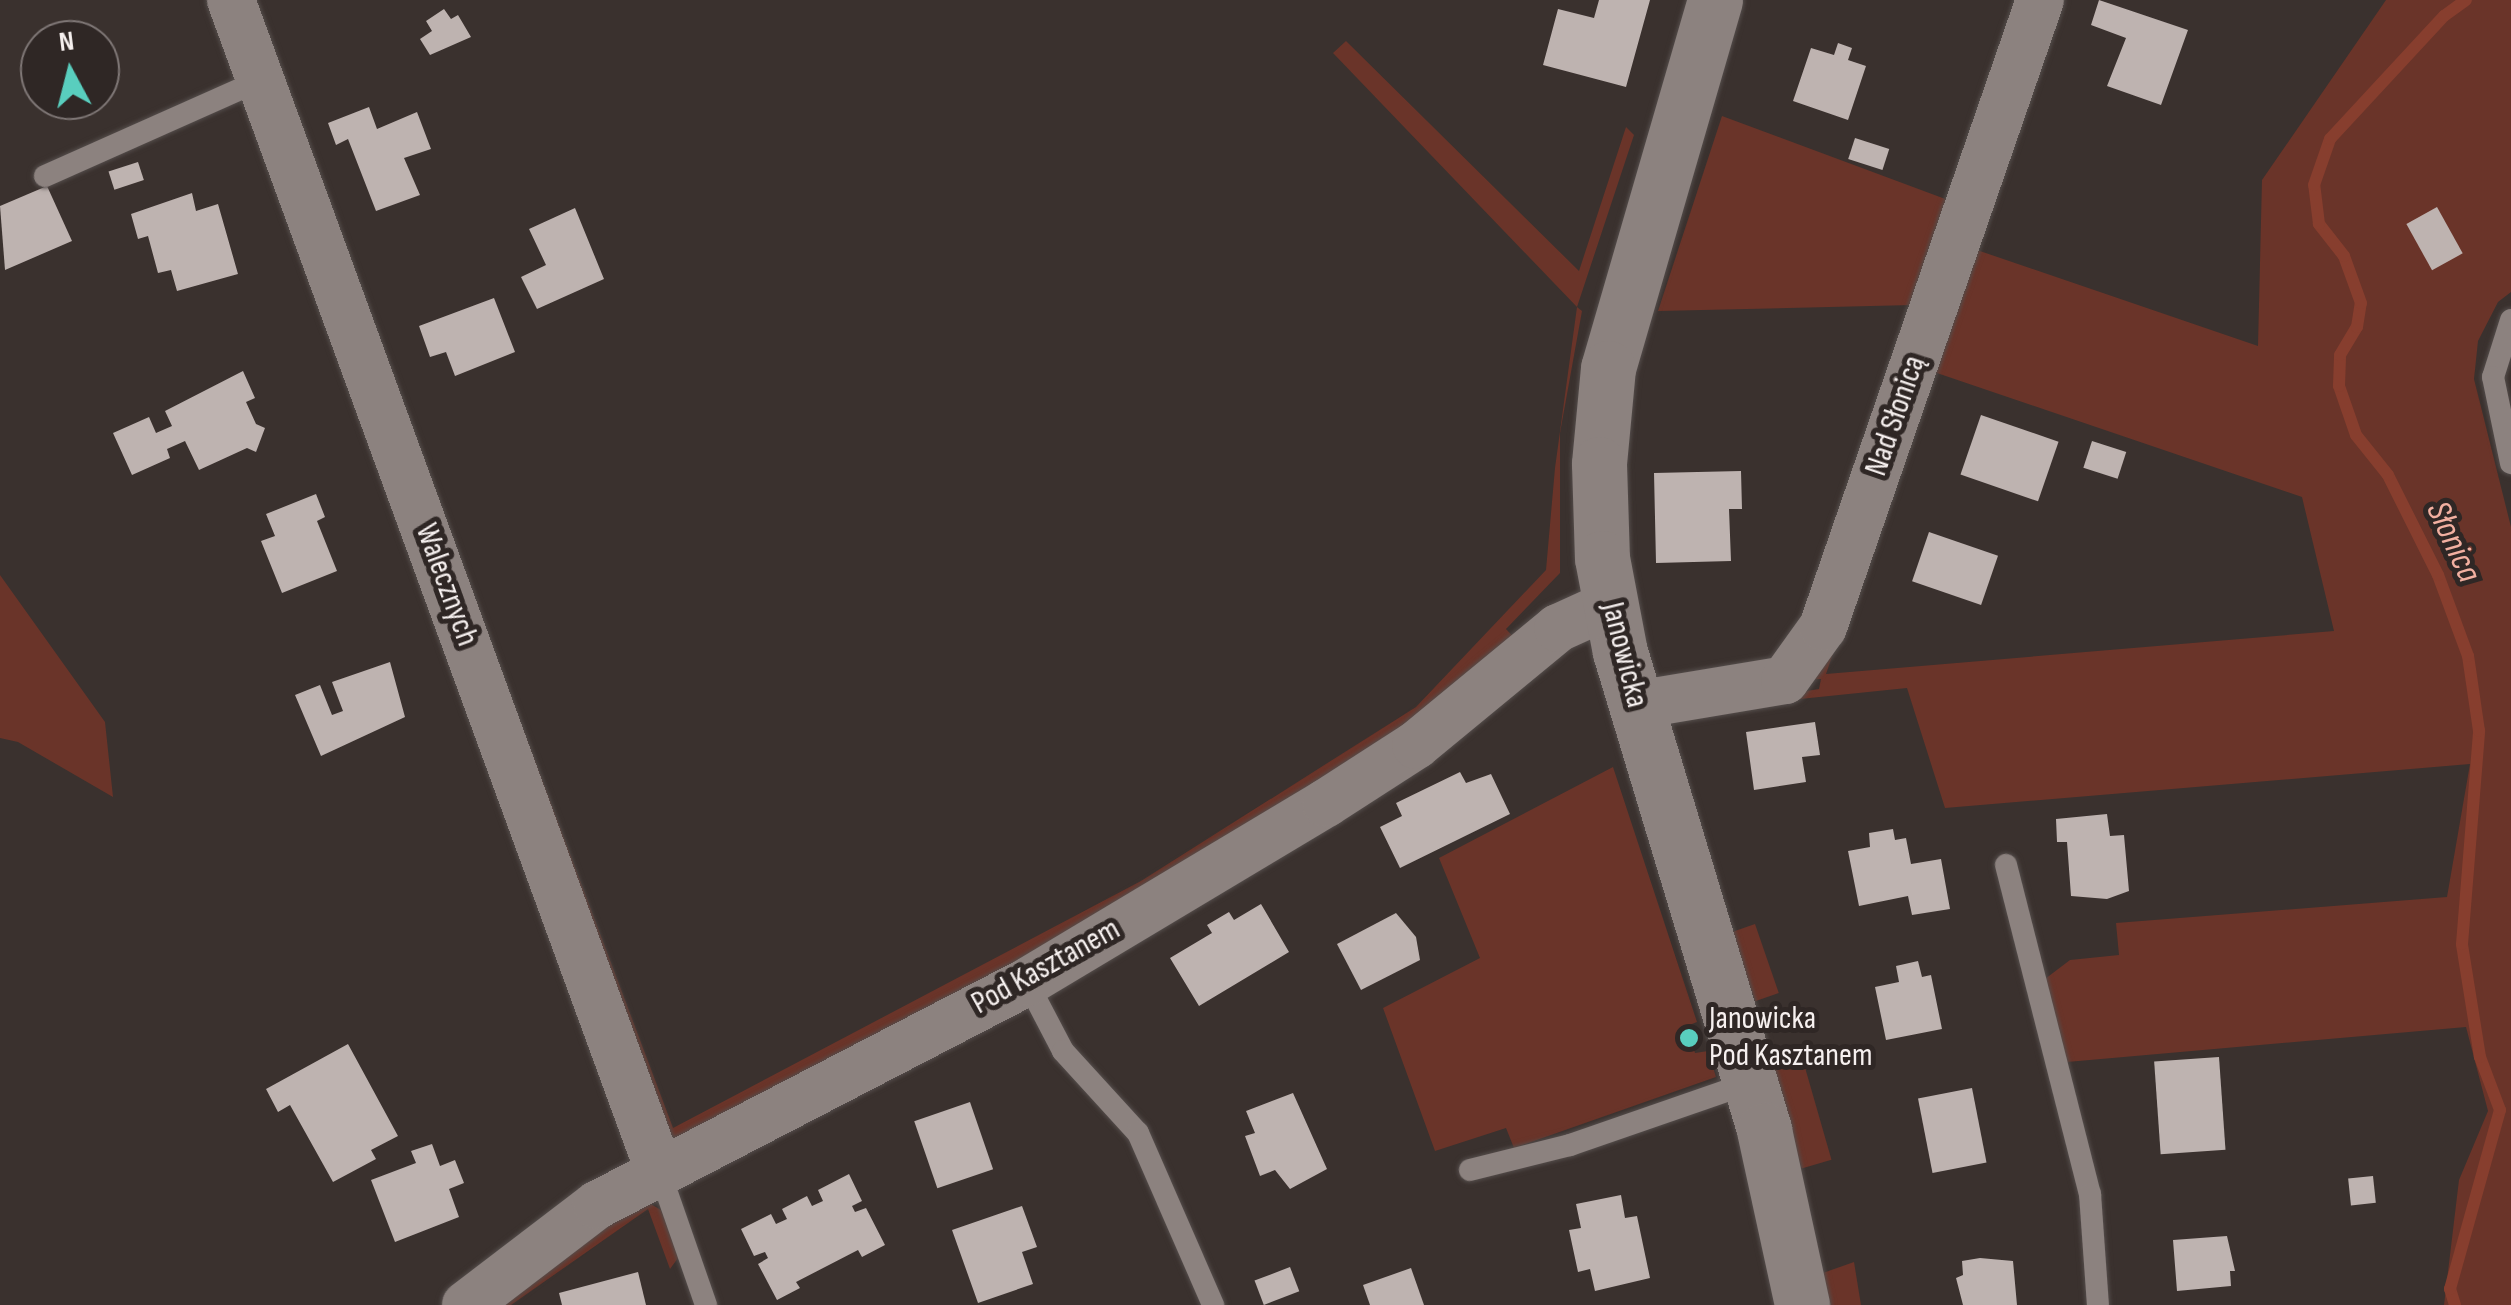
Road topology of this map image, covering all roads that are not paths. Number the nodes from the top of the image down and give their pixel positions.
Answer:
1 (230, 0) edge
2 (1715, 0) edge
3 (2040, 0) edge
4 (258, 81) junction
5 (45, 176) dead end
6 (2511, 320) edge
7 (2511, 463) edge
8 (1610, 606) junction
9 (1636, 705) junction
10 (2006, 865) dead end
11 (1027, 982) junction
12 (1752, 1082) junction
13 (659, 1170) junction
14 (1470, 1170) dead end
15 (466, 1305) edge
16 (706, 1305) edge
17 (1213, 1305) edge
18 (1802, 1305) edge
19 (2098, 1305) edge

1 - 4 street, Walecznych
2 - 8 street, Janowicka
3 - 9 street, Nad Słonicą
4 - 5 lane
4 - 13 street, Walecznych
6 - 7 lane
8 - 9 street, Janowicka
8 - 11 street, Pod Kasztanem
9 - 12 street, Janowicka
10 - 19 lane
11 - 13 street, Pod Kasztanem
11 - 17 lane
12 - 14 lane
12 - 18 street, Janowicka
13 - 15 street, Pod Kasztanem
13 - 16 lane

